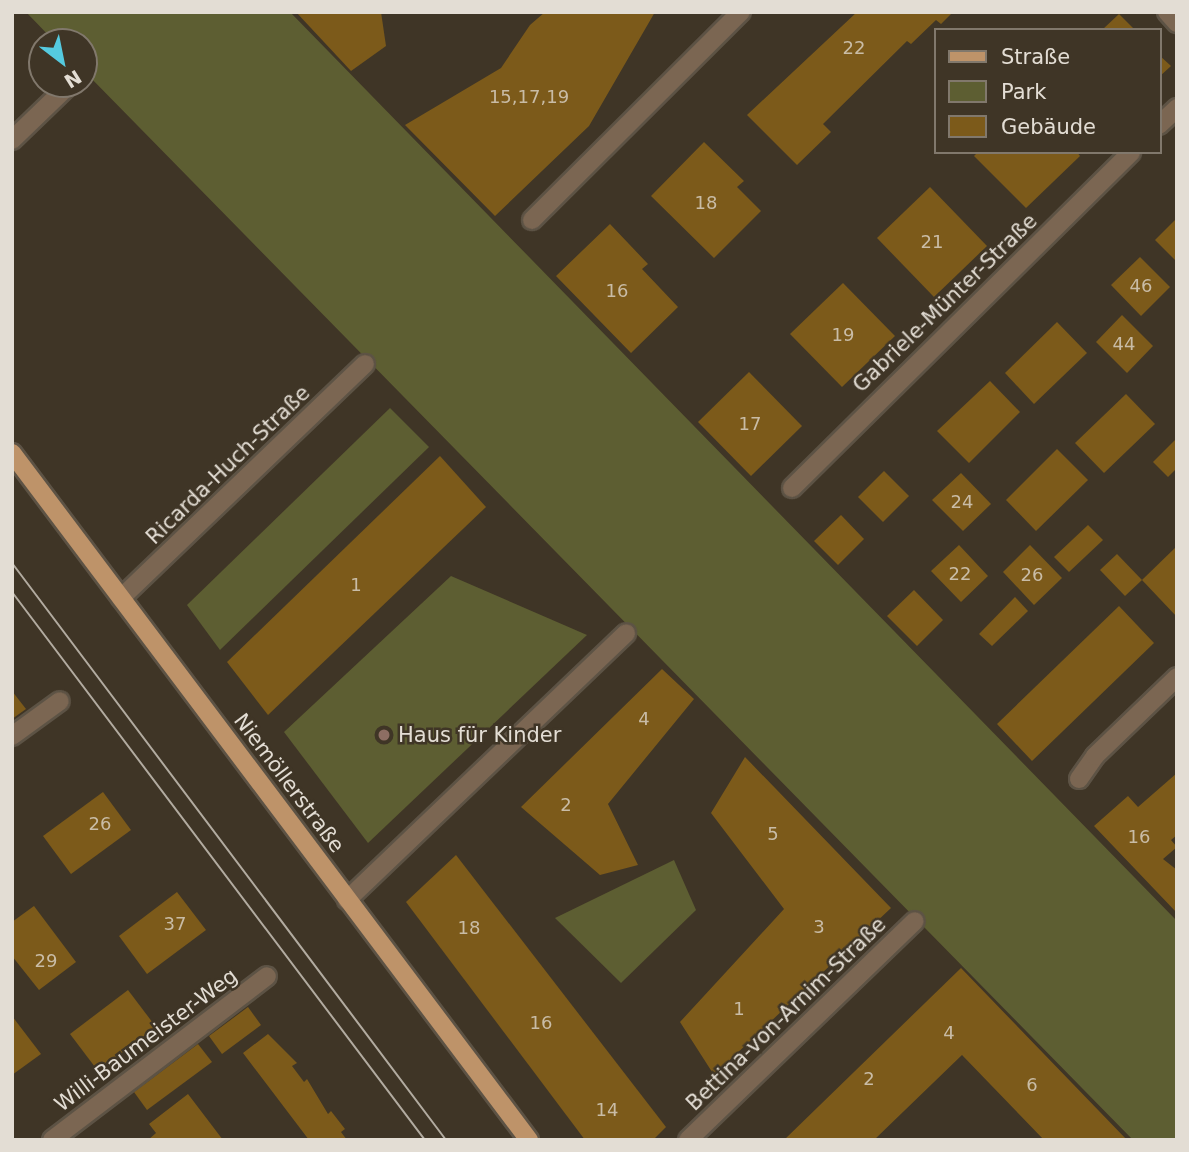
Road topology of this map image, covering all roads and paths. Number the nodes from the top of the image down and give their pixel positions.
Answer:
1 (741, 12) edge
2 (1167, 12) edge
3 (1177, 23) edge
4 (56, 98) edge
5 (1177, 108) edge
6 (1161, 123) edge
7 (12, 141) edge
8 (1129, 154) edge
9 (532, 220) dead end
10 (366, 364) dead end
11 (12, 453) edge
12 (792, 488) dead end
13 (121, 598) junction
14 (626, 633) dead end
15 (1177, 677) edge
16 (60, 701) dead end
17 (12, 736) edge
18 (1079, 779) dead end
19 (347, 900) junction
20 (915, 921) dead end
21 (268, 976) dead end
22 (52, 1140) edge
23 (529, 1140) edge
24 (688, 1140) edge

1 - 9 street
2 - 3 street
4 - 7 street
5 - 6 street
8 - 12 street, Gabriele-Münter-Straße
10 - 13 street, Ricarda-Huch-Straße
11 - 13 main road, Niemöllerstraße
13 - 19 main road, Niemöllerstraße
14 - 19 street
15 - 18 street
16 - 17 street
19 - 23 main road, Niemöllerstraße
20 - 24 street, Bettina-von-Arnim-Straße
21 - 22 street, Willi-Baumeister-Weg

